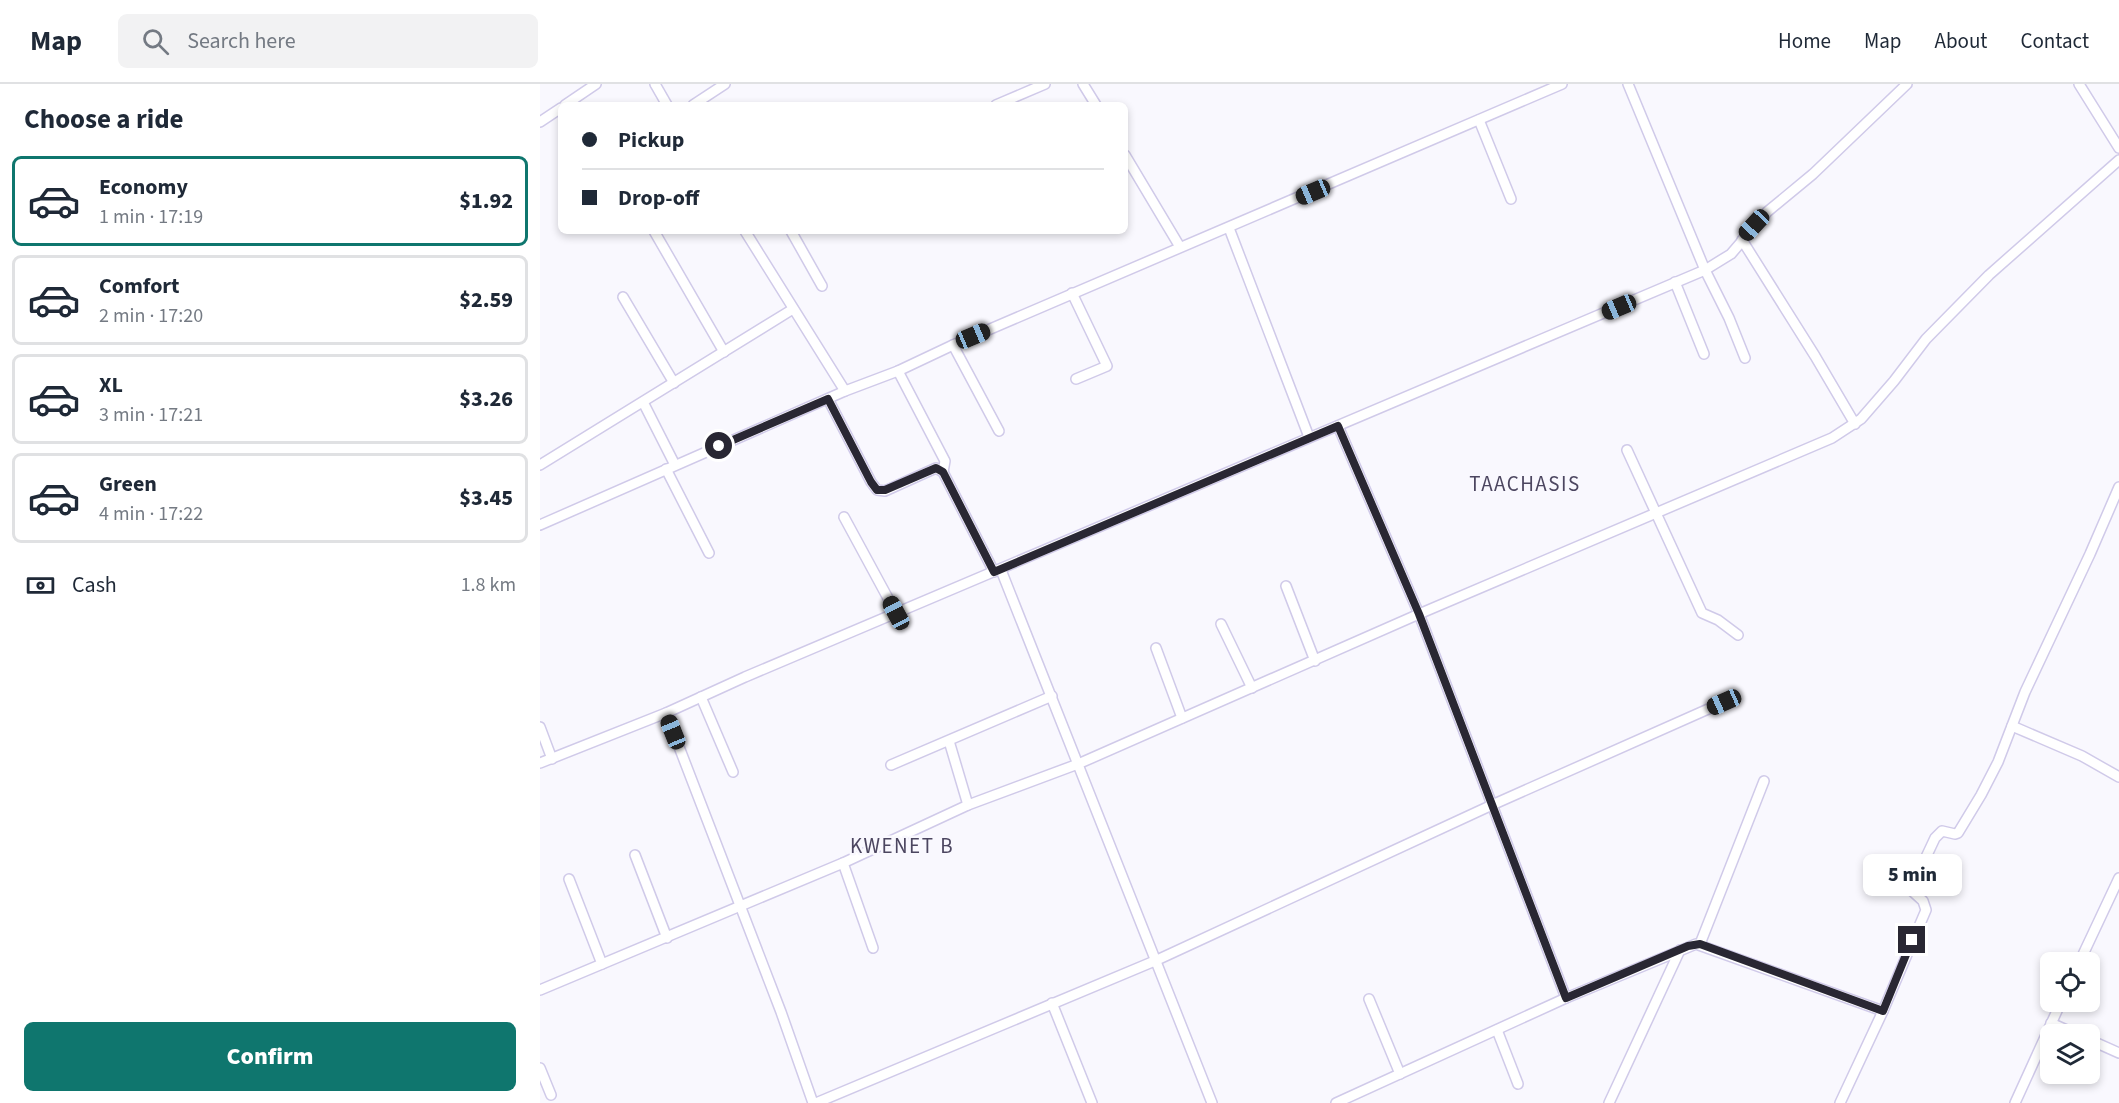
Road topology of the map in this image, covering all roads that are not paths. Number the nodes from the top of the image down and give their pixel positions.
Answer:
1 (596, 84) edge
2 (654, 84) edge
3 (724, 84) edge
4 (1045, 84) edge
5 (1083, 84) edge
6 (1562, 84) edge
7 (1628, 84) edge
8 (1907, 84) edge
9 (2079, 84) edge
10 (569, 102) edge
11 (665, 102) edge
12 (697, 102) edge
13 (1003, 102) edge
14 (1094, 102) edge
15 (558, 110) edge
16 (1479, 120) junction
17 (540, 123) edge
18 (2119, 148) edge
19 (1128, 160) edge
20 (2119, 160) edge
21 (1511, 199) dead end
22 (1229, 228) junction
23 (656, 234) edge
24 (747, 234) edge
25 (793, 234) edge
26 (1742, 240) junction
27 (1180, 247) junction
28 (1705, 270) junction
29 (1675, 282) junction
30 (822, 286) dead end
31 (1072, 293) junction
32 (623, 297) dead end
33 (794, 309) junction
34 (953, 345) junction
35 (724, 352) junction
36 (1704, 354) dead end
37 (1744, 358) dead end
38 (898, 371) junction
39 (1076, 380) dead end
40 (675, 382) junction
41 (845, 391) junction
42 (828, 399) junction
43 (644, 402) junction
44 (1855, 424) junction
45 (1338, 426) junction
46 (999, 431) dead end
47 (1309, 437) junction
48 (1627, 450) dead end
49 (540, 465) edge
50 (671, 467) junction
51 (943, 472) junction
52 (2119, 487) edge
53 (1654, 513) junction
54 (844, 518) dead end
55 (540, 525) edge
56 (709, 553) dead end
57 (997, 571) junction
58 (1286, 586) dead end
59 (896, 613) junction
60 (1419, 614) junction
61 (1221, 624) dead end
62 (1738, 635) dead end
63 (1156, 648) dead end
64 (1315, 661) junction
65 (1252, 688) junction
66 (1052, 696) junction
67 (701, 697) junction
68 (1724, 702) dead end
69 (666, 713) junction
70 (1182, 718) junction
71 (2012, 726) junction
72 (540, 727) edge
73 (949, 741) junction
74 (552, 759) junction
75 (540, 764) edge
76 (1078, 764) junction
77 (891, 765) dead end
78 (733, 772) dead end
79 (2119, 777) edge
80 (1764, 781) dead end
81 (968, 805) junction
82 (1491, 805) junction
83 (635, 855) dead end
84 (843, 863) junction
85 (2119, 878) edge
86 (568, 879) dead end
87 (740, 906) junction
88 (667, 938) junction
89 (1700, 944) junction
90 (873, 948) dead end
91 (1680, 950) junction
92 (2084, 952) edge
93 (1157, 960) junction
94 (602, 964) junction
95 (540, 990) edge
96 (1566, 998) junction
97 (1369, 999) dead end
98 (1052, 1003) junction
99 (1883, 1011) junction
100 (2056, 1012) edge
101 (2051, 1023) joint
102 (1497, 1030) junction
103 (2100, 1044) edge
104 (2119, 1053) edge
105 (540, 1068) edge
106 (1400, 1074) junction
107 (1518, 1084) dead end
108 (551, 1095) dead end
109 (814, 1103) edge
110 (1092, 1103) edge
111 (1212, 1103) edge
112 (1336, 1103) edge
113 (1609, 1103) edge
114 (1840, 1103) edge
115 (2015, 1103) edge

1 - 10 street
2 - 11 street
3 - 12 street
4 - 13 street
5 - 14 street
6 - 16 street
7 - 28 street
8 - 26 street
9 - 18 street
15 - 17 street
16 - 21 street
16 - 22 street
19 - 27 street
20 - 44 street
22 - 27 street
22 - 47 street
23 - 35 street
24 - 33 street
25 - 30 street
26 - 28 street
26 - 44 street
27 - 31 street
28 - 29 street
28 - 37 street
29 - 36 street
29 - 45 street
31 - 34 street
31 - 39 street
32 - 40 street
33 - 35 street
33 - 41 street
34 - 38 street
34 - 46 street
35 - 40 street
38 - 41 street
38 - 51 street
40 - 43 street
41 - 42 street
42 - 50 street
42 - 51 street
43 - 49 street
43 - 50 street
44 - 53 street
45 - 47 street
45 - 60 street
47 - 57 street
48 - 53 street
50 - 55 street
50 - 56 street
51 - 57 street
52 - 71 street
53 - 60 street
53 - 62 street
54 - 59 street
57 - 59 street
57 - 66 street
58 - 64 street
59 - 67 street
60 - 64 street
60 - 82 street
61 - 65 street
63 - 70 street
64 - 65 street
65 - 70 street
66 - 73 street
66 - 76 street
67 - 69 street
67 - 78 street
68 - 82 street
69 - 74 street
69 - 87 street
70 - 76 street
71 - 79 street
71 - 99 street
72 - 74 street
73 - 77 street
73 - 81 street
74 - 75 street
76 - 81 street
76 - 93 street
80 - 89 street
81 - 84 street
82 - 93 street
82 - 96 street
83 - 88 street
84 - 87 street
84 - 90 street
85 - 92 street
86 - 94 street
87 - 88 street
87 - 109 street
88 - 94 street
89 - 91 street
89 - 99 street
91 - 96 street
91 - 113 street
93 - 98 street
93 - 111 street
94 - 95 street
96 - 102 street
97 - 106 street
98 - 109 street
98 - 110 street
99 - 114 street
100 - 101 street
101 - 115 street
102 - 106 street
102 - 107 street
103 - 104 street
105 - 108 street
106 - 112 street

